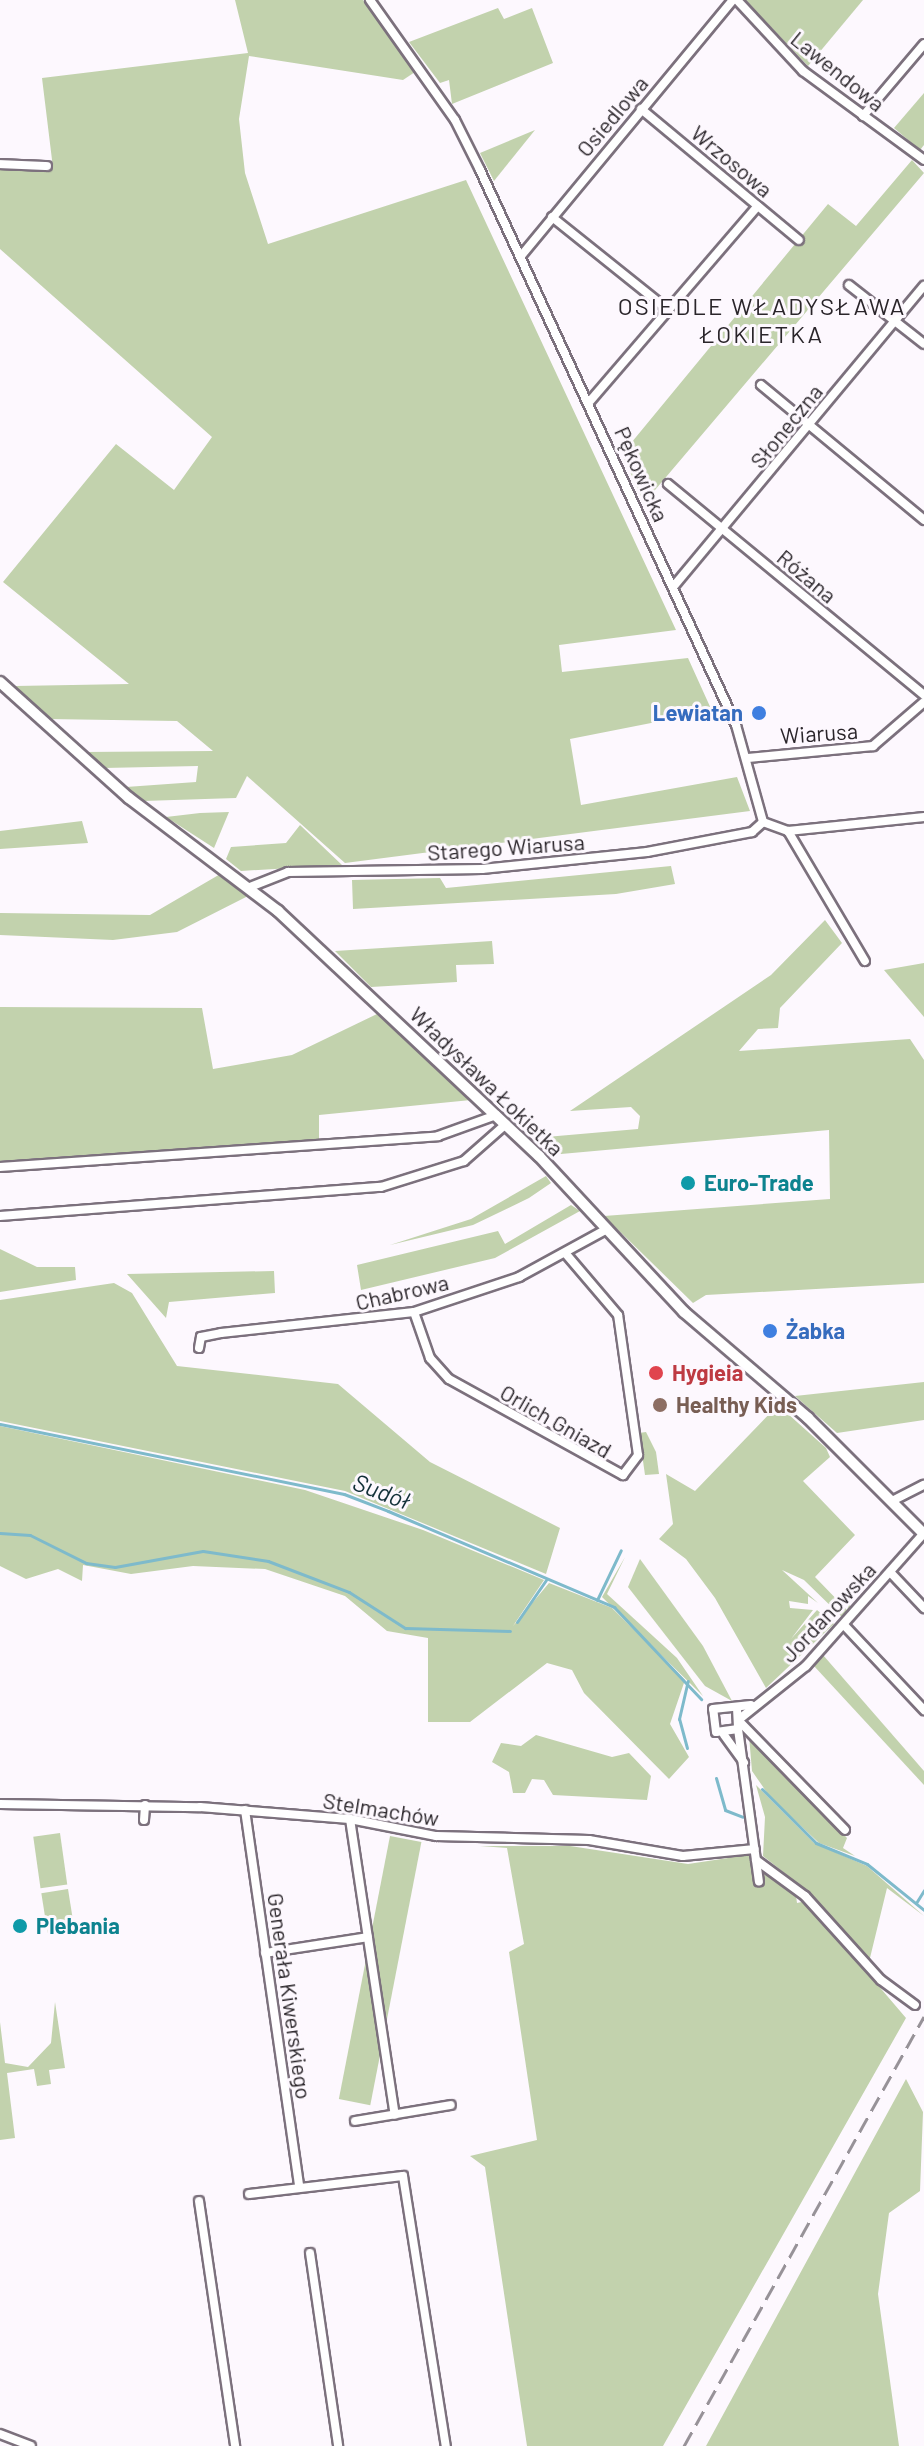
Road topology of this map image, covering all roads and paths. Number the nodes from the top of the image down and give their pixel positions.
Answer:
1 (370, 0) edge
2 (735, 0) edge
3 (924, 44) edge
4 (641, 109) junction
5 (863, 116) junction
6 (924, 160) edge
7 (0, 164) edge
8 (47, 166) dead end
9 (758, 206) junction
10 (552, 217) junction
11 (799, 240) dead end
12 (521, 256) junction
13 (849, 285) dead end
14 (924, 286) edge
15 (668, 310) junction
16 (895, 321) junction
17 (924, 344) edge
18 (761, 385) dead end
19 (590, 401) junction
20 (809, 426) junction
21 (668, 484) dead end
22 (924, 520) edge
23 (724, 530) junction
24 (673, 587) junction
25 (1, 683) edge
26 (924, 695) edge
27 (924, 702) edge
28 (748, 758) junction
29 (924, 817) edge
30 (763, 822) junction
31 (788, 831) junction
32 (250, 887) junction
33 (865, 961) dead end
34 (496, 1115) junction
35 (506, 1124) junction
36 (0, 1167) edge
37 (0, 1216) edge
38 (607, 1229) junction
39 (566, 1254) junction
40 (414, 1312) junction
41 (199, 1348) dead end
42 (924, 1485) edge
43 (892, 1501) junction
44 (924, 1534) edge
45 (890, 1572) junction
46 (924, 1608) edge
47 (844, 1625) junction
48 (752, 1705) junction
49 (737, 1708) junction
50 (924, 1710) edge
51 (740, 1723) junction
52 (724, 1735) junction
53 (744, 1764) junction
54 (0, 1804) edge
55 (145, 1805) junction
56 (245, 1810) junction
57 (350, 1819) junction
58 (144, 1820) dead end
59 (845, 1830) dead end
60 (755, 1849) junction
61 (756, 1860) junction
62 (759, 1882) dead end
63 (368, 1937) junction
64 (265, 1953) junction
65 (915, 2005) dead end
66 (451, 2105) dead end
67 (395, 2115) junction
68 (355, 2121) dead end
69 (299, 2187) junction
70 (249, 2194) dead end
71 (199, 2201) dead end
72 (310, 2253) dead end
73 (0, 2434) edge
74 (31, 2446) edge
75 (235, 2446) edge
76 (338, 2446) edge
77 (446, 2446) edge

1 - 12 street, Pękowicka
2 - 4 street, Osiedlowa
2 - 5 street, Lawendowa
3 - 5 street
4 - 9 street, Wrzosowa
4 - 10 street, Osiedlowa
5 - 6 street, Lawendowa
7 - 8 street
9 - 11 street, Wrzosowa
9 - 15 street
10 - 12 street, Osiedlowa
10 - 15 street
12 - 19 street, Pękowicka
13 - 16 street
14 - 16 street, Słoneczna
15 - 19 street
16 - 17 street
16 - 20 street, Słoneczna
18 - 20 street
19 - 24 street, Pękowicka
20 - 22 street
20 - 23 street, Słoneczna
21 - 23 street, Różana
23 - 24 street, Słoneczna
23 - 26 street, Różana
24 - 28 street, Pękowicka
25 - 32 street, Władysława Łokietka
27 - 28 street, Wiarusa
28 - 30 street, Pękowicka
29 - 31 street
30 - 31 street
30 - 32 street, Starego Wiarusa
31 - 33 street
32 - 34 street, Władysława Łokietka
34 - 35 street, Władysława Łokietka
34 - 36 street
35 - 37 street
35 - 38 street, Władysława Łokietka
38 - 39 street, Chabrowa
38 - 43 street, Władysława Łokietka
39 - 40 street, Chabrowa
39 - 40 street, Orlich Gniazd
40 - 41 street, Chabrowa
42 - 43 street
43 - 44 street, Władysława Łokietka
44 - 45 street, Jordanowska
45 - 46 street
45 - 47 street, Jordanowska
47 - 48 street, Jordanowska
47 - 50 street
48 - 49 street
48 - 51 street
49 - 51 street
49 - 52 street
51 - 52 street
51 - 53 street
51 - 59 street
52 - 53 street
53 - 60 street
54 - 55 street, Stelmachów
55 - 56 street, Stelmachów
55 - 58 street
56 - 57 street, Stelmachów
56 - 64 street, Generała Kiwerskiego
57 - 60 street, Stelmachów
57 - 63 street
60 - 61 street
61 - 62 street
61 - 65 street
63 - 64 street
63 - 67 street
64 - 69 street, Generała Kiwerskiego
66 - 67 street
67 - 68 street
69 - 70 street
69 - 77 street
71 - 75 street
72 - 76 street
73 - 74 street

